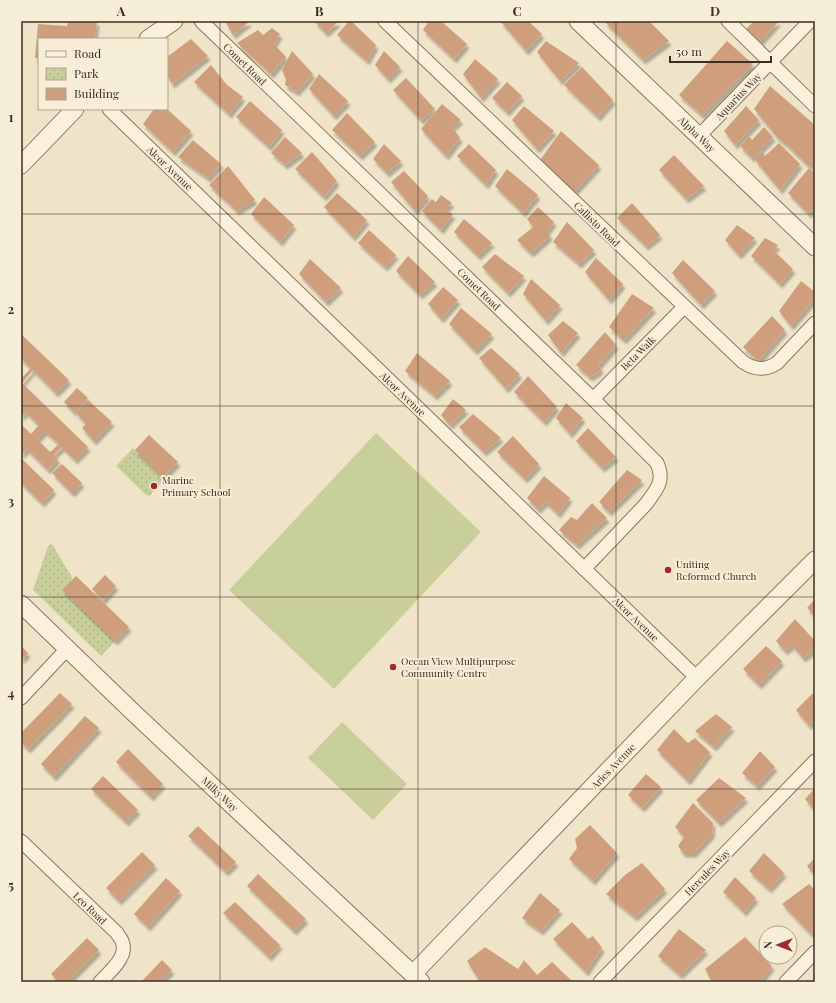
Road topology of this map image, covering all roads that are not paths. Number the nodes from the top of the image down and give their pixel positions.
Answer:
1 (174, 21) edge
2 (201, 21) edge
3 (385, 21) edge
4 (578, 21) edge
5 (728, 21) edge
6 (810, 21) edge
7 (149, 38) edge
8 (770, 63) junction
9 (815, 106) edge
10 (74, 110) edge
11 (110, 110) edge
12 (699, 136) junction
13 (21, 165) edge
14 (815, 247) edge
15 (684, 307) junction
16 (815, 323) edge
17 (593, 399) junction
18 (815, 560) edge
19 (584, 569) junction
20 (21, 604) edge
21 (67, 649) junction
22 (697, 678) junction
23 (21, 698) edge
24 (815, 761) edge
25 (21, 842) edge
26 (815, 952) edge
27 (413, 980) edge
28 (100, 982) edge
29 (600, 982) edge
30 (786, 982) edge

1 - 7 street
2 - 17 street, Comet Road
3 - 15 street, Callisto Road
4 - 12 street, Alpha Way
5 - 8 street
6 - 8 street, Aquarius Way
8 - 9 street
8 - 12 street, Aquarius Way
10 - 13 street
11 - 19 street, Alcor Avenue
12 - 14 street, Alpha Way
15 - 16 street, Callisto Road
15 - 17 street, Beta Walk
17 - 19 street, Comet Road
18 - 22 street, Aries Avenue
19 - 22 street, Alcor Avenue
20 - 21 street, Milky Way
21 - 23 street
21 - 27 street, Milky Way
22 - 27 street, Aries Avenue
24 - 29 street, Hercules Way
25 - 28 street, Leo Road
26 - 30 street

